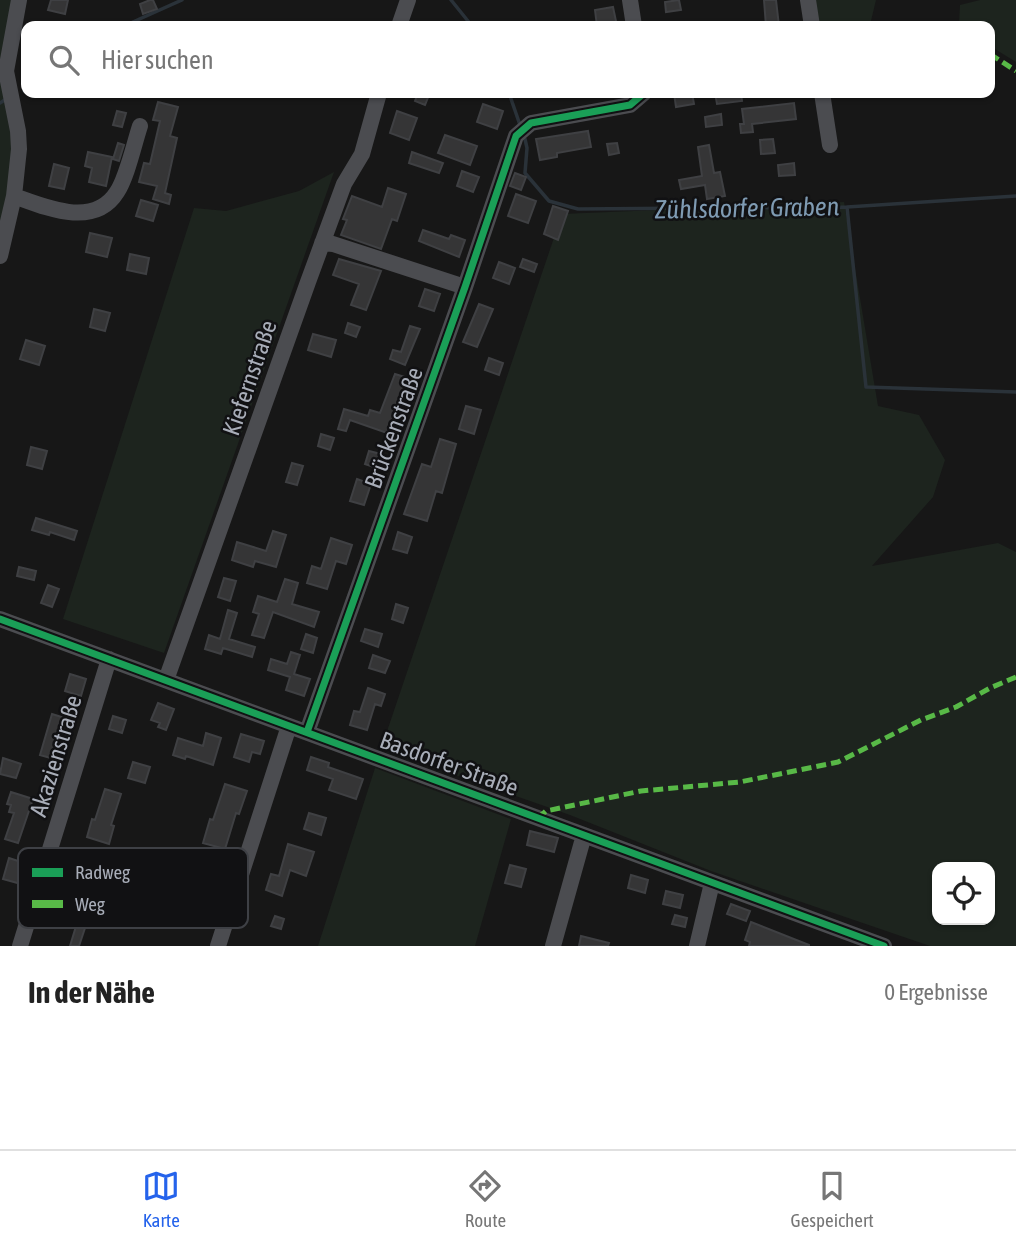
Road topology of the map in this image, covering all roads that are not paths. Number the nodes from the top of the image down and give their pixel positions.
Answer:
1 (19, 0) edge
2 (408, 0) edge
3 (630, 0) edge
4 (808, 0) edge
5 (401, 21) edge
6 (633, 21) edge
7 (811, 21) edge
8 (378, 98) edge
9 (638, 98) edge
10 (823, 98) edge
11 (141, 126) dead end
12 (830, 145) dead end
13 (14, 196) junction
14 (322, 243) junction
15 (0, 256) edge
16 (465, 287) junction
17 (0, 619) edge
18 (109, 659) junction
19 (166, 680) junction
20 (289, 726) junction
21 (307, 732) junction
22 (584, 835) junction
23 (50, 848) edge
24 (248, 853) edge
25 (712, 883) junction
26 (26, 928) edge
27 (224, 928) edge
28 (858, 941) edge
29 (20, 946) edge
30 (218, 946) edge
31 (553, 946) edge
32 (697, 946) edge
33 (884, 946) edge

1 - 13 street
2 - 5 street
3 - 6 street
4 - 7 street
8 - 14 street, Kiefernstraße
9 - 16 street, Brückenstraße
10 - 12 street
11 - 13 street
13 - 15 street
14 - 16 street
14 - 19 street, Kiefernstraße
16 - 21 street, Brückenstraße
17 - 18 street, Basdorfer Straße
18 - 19 street, Basdorfer Straße
18 - 23 street, Akazienstraße
19 - 20 street, Basdorfer Straße
20 - 21 street, Basdorfer Straße
20 - 24 street
21 - 22 street, Basdorfer Straße
22 - 25 street, Basdorfer Straße
22 - 31 street
25 - 28 street, Basdorfer Straße
25 - 32 street
26 - 29 street, Akazienstraße
27 - 30 street
28 - 33 street, Basdorfer Straße

